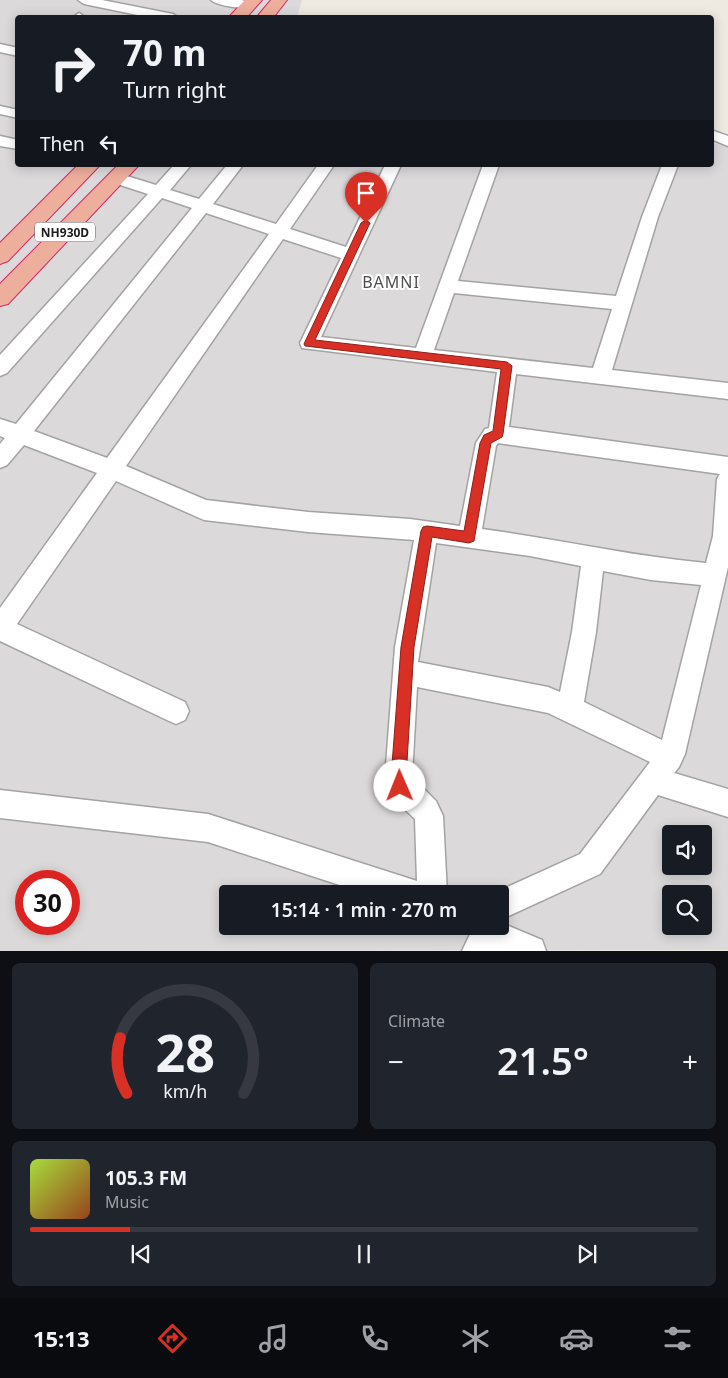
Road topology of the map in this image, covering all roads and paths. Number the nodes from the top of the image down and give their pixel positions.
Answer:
1 (84, 0) edge
2 (216, 0) edge
3 (279, 0) edge
4 (251, 2) edge
5 (158, 15) edge
6 (239, 15) edge
7 (266, 15) edge
8 (0, 48) edge
9 (15, 51) edge
10 (0, 110) edge
11 (15, 113) edge
12 (714, 135) edge
13 (0, 141) edge
14 (728, 141) edge
15 (15, 144) edge
16 (88, 167) edge
17 (181, 167) edge
18 (233, 167) edge
19 (325, 167) edge
20 (392, 167) edge
21 (490, 167) edge
22 (669, 167) edge
23 (123, 172) edge
24 (159, 193) junction
25 (201, 207) junction
26 (279, 233) junction
27 (0, 255) edge
28 (351, 255) junction
29 (447, 286) junction
30 (0, 298) edge
31 (623, 303) junction
32 (422, 356) junction
33 (507, 366) junction
34 (0, 368) edge
35 (600, 377) junction
36 (728, 391) edge
37 (10, 431) edge
38 (498, 434) junction
39 (0, 459) edge
40 (728, 466) edge
41 (111, 469) junction
42 (728, 479) edge
43 (427, 531) junction
44 (469, 537) junction
45 (593, 559) junction
46 (715, 575) junction
47 (0, 628) edge
48 (405, 672) junction
49 (570, 709) junction
50 (176, 711) dead end
51 (670, 758) junction
52 (653, 780) junction
53 (0, 804) edge
54 (728, 804) edge
55 (385, 885) edge
56 (432, 885) edge
57 (509, 911) edge
58 (509, 934) edge
59 (531, 950) edge

1 - 5 street
2 - 4 street
3 - 7 highway
4 - 6 highway
8 - 9 street
10 - 11 street
12 - 14 street
13 - 15 street
16 - 27 highway, NH930D
17 - 24 street
18 - 25 street
19 - 26 street
20 - 28 street
21 - 29 street
22 - 31 street
23 - 24 street
23 - 30 highway, NH930D
24 - 25 street
24 - 34 street
25 - 26 street
25 - 37 street
26 - 28 street
26 - 41 street
28 - 32 street
29 - 31 street
29 - 32 street
31 - 35 street
32 - 33 street
33 - 35 street
33 - 38 street
35 - 36 street
37 - 39 street
37 - 41 street
38 - 40 street
38 - 44 street
41 - 43 street
41 - 47 street
42 - 46 street
43 - 44 street
43 - 48 street
44 - 45 street
45 - 46 street
45 - 49 street
46 - 51 street
47 - 50 street
48 - 49 street
48 - 56 street
49 - 51 street
51 - 52 street
52 - 54 street
52 - 57 street
53 - 55 street
58 - 59 street

